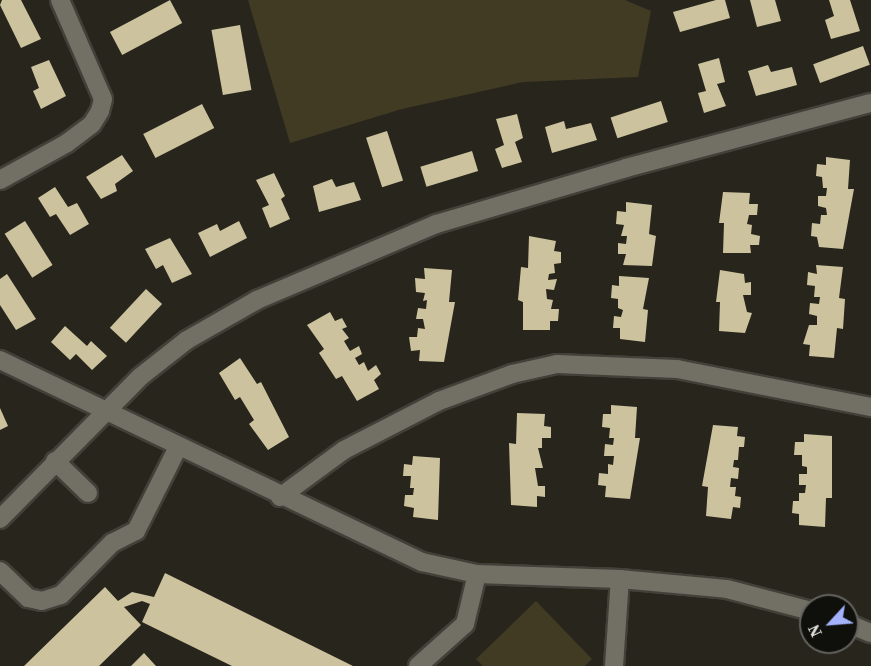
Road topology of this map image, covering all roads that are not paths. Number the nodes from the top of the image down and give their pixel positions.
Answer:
1 (60, 0) edge
2 (871, 103) edge
3 (0, 180) edge
4 (0, 360) edge
5 (871, 406) edge
6 (104, 410) junction
7 (178, 447) junction
8 (55, 461) junction
9 (88, 493) dead end
10 (280, 497) junction
11 (0, 519) edge
12 (0, 571) edge
13 (477, 574) junction
14 (620, 579) junction
15 (799, 608) edge
16 (418, 666) edge
17 (614, 666) edge

1 - 3 street
2 - 6 street
4 - 6 street
5 - 10 street
6 - 7 street
6 - 8 street
7 - 10 street
7 - 12 street
8 - 9 street
8 - 11 street
10 - 13 street
13 - 14 street
13 - 16 street
14 - 15 street
14 - 17 street

